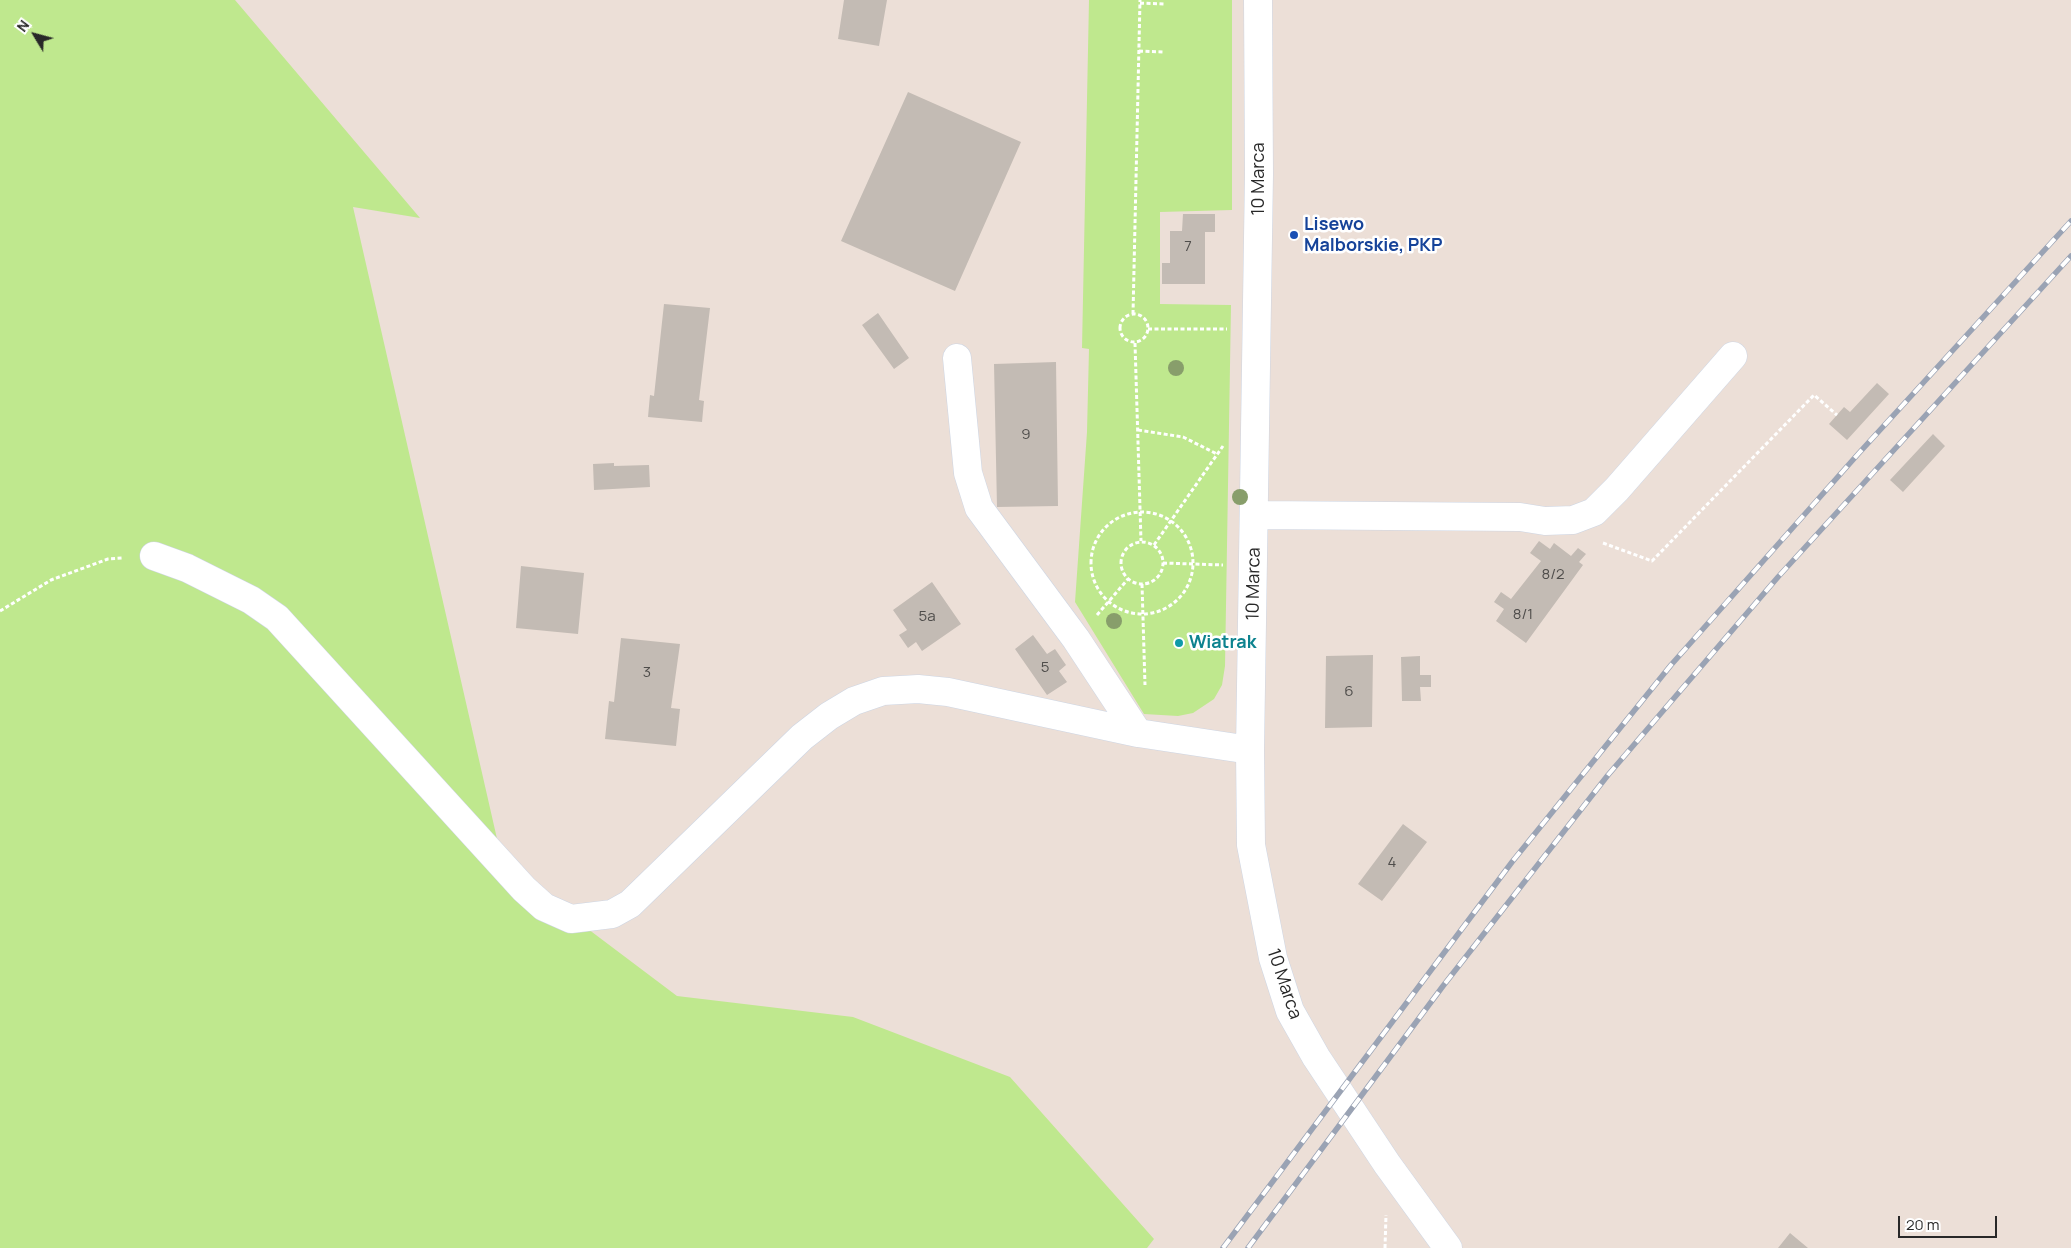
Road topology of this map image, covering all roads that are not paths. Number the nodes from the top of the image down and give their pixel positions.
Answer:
1 (1258, 0) edge
2 (1733, 356) dead end
3 (957, 358) dead end
4 (1256, 515) junction
5 (154, 556) road end
6 (1138, 733) junction
7 (1250, 750) junction
8 (1448, 1248) edge

1 - 4 street, 10 Marca
2 - 4 street
3 - 6 street
4 - 7 street, 10 Marca
5 - 6 street
6 - 7 street
7 - 8 street, 10 Marca

